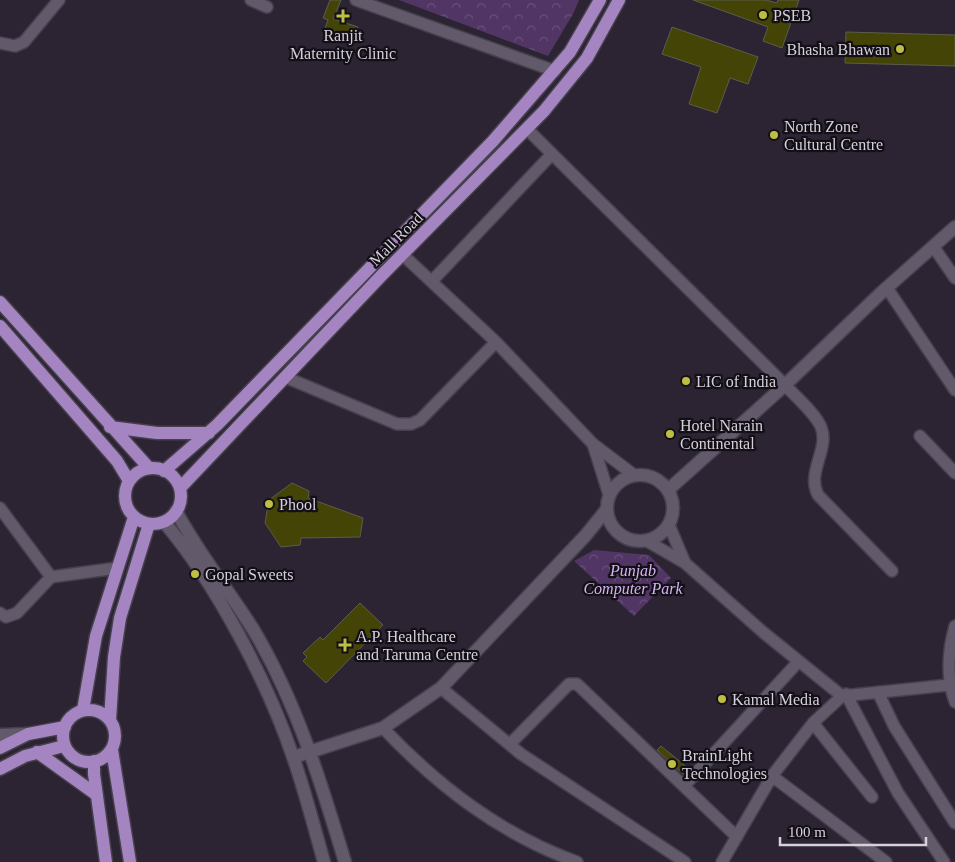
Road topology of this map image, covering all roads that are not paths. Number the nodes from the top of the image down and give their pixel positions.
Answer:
1 (59, 0) edge
2 (251, 0) edge
3 (356, 0) edge
4 (600, 0) edge
5 (619, 0) edge
6 (268, 6) dead end
7 (0, 43) edge
8 (555, 71) junction
9 (527, 129) junction
10 (552, 154) junction
11 (955, 227) edge
12 (933, 246) junction
13 (403, 255) junction
14 (955, 278) edge
15 (432, 281) junction
16 (886, 288) junction
17 (0, 302) edge
18 (0, 326) edge
19 (496, 342) junction
20 (285, 376) junction
21 (785, 385) junction
22 (955, 390) edge
23 (110, 427) junction
24 (209, 433) junction
25 (920, 436) dead end
26 (593, 444) junction
27 (149, 468) junction
28 (164, 471) junction
29 (955, 473) edge
30 (634, 475) junction
31 (129, 481) junction
32 (180, 488) junction
33 (668, 490) junction
34 (609, 495) junction
35 (0, 508) edge
36 (607, 509) junction
37 (176, 511) junction
38 (134, 517) junction
39 (164, 522) junction
40 (149, 524) junction
41 (669, 525) junction
42 (612, 526) junction
43 (586, 534) junction
44 (646, 541) junction
45 (684, 563) junction
46 (117, 568) junction
47 (892, 571) dead end
48 (51, 577) junction
49 (0, 613) edge
50 (955, 626) edge
51 (799, 660) junction
52 (949, 685) junction
53 (441, 688) junction
54 (878, 692) junction
55 (844, 695) junction
56 (955, 702) edge
57 (82, 710) junction
58 (110, 720) junction
59 (813, 723) junction
60 (65, 727) junction
61 (382, 728) junction
62 (28, 734) junction
63 (0, 735) edge
64 (510, 744) junction
65 (64, 746) junction
66 (0, 748) edge
67 (112, 750) junction
68 (37, 752) junction
69 (310, 753) junction
70 (294, 757) junction
71 (94, 761) junction
72 (0, 768) edge
73 (772, 776) junction
74 (684, 786) junction
75 (97, 795) junction
76 (872, 797) dead end
77 (955, 823) edge
78 (737, 837) junction
79 (106, 862) edge
80 (130, 862) edge
81 (324, 862) edge
82 (345, 862) edge
83 (577, 862) edge
84 (685, 862) edge
85 (722, 862) edge
86 (886, 862) edge
87 (944, 862) edge

1 - 7 street
2 - 6 street
3 - 8 street
4 - 8 main road, Mall Road
5 - 9 main road, Mall Road
8 - 24 main road, Mall Road
9 - 10 street
9 - 13 main road, Mall Road
10 - 15 street
10 - 21 street
11 - 12 street
12 - 14 street
12 - 16 street
13 - 15 street
13 - 20 main road, Mall Road
15 - 19 street
16 - 21 street
16 - 22 street
17 - 23 main road
18 - 31 main road
19 - 20 street
19 - 26 street
20 - 32 main road, Mall Road
21 - 33 street
21 - 47 street
23 - 24 main road
23 - 27 main road
24 - 28 main road, Mall Road
25 - 29 street
26 - 30 street
26 - 34 street
27 - 28 main road
27 - 31 main road
28 - 32 main road
30 - 33 street
30 - 34 street
31 - 38 main road
32 - 37 main road
33 - 41 street
34 - 36 street
35 - 48 street
36 - 42 street
36 - 43 street
37 - 39 main road
37 - 69 street
38 - 40 main road
38 - 46 main road
39 - 40 main road
39 - 70 street
40 - 58 main road
41 - 44 street
41 - 45 street
42 - 43 street
42 - 44 street
43 - 53 street
44 - 45 street
45 - 51 street
46 - 48 street
46 - 57 main road
48 - 49 street
50 - 52 street
51 - 55 street
51 - 74 street
52 - 54 street
52 - 56 street
53 - 61 street
53 - 64 street
54 - 55 street
54 - 77 street
55 - 59 street
55 - 87 street
57 - 58 main road
57 - 60 main road
58 - 67 main road
59 - 73 street
59 - 76 street
60 - 62 main road
60 - 65 main road
61 - 69 street
61 - 83 street
62 - 63 street
62 - 66 main road
64 - 74 street
64 - 84 street
65 - 68 main road
65 - 71 main road
67 - 71 main road
67 - 80 main road
68 - 72 main road
68 - 75 main road
69 - 70 street
69 - 82 street
70 - 81 street
71 - 75 main road
73 - 78 street
73 - 86 street
74 - 78 street
75 - 79 main road
78 - 85 street

